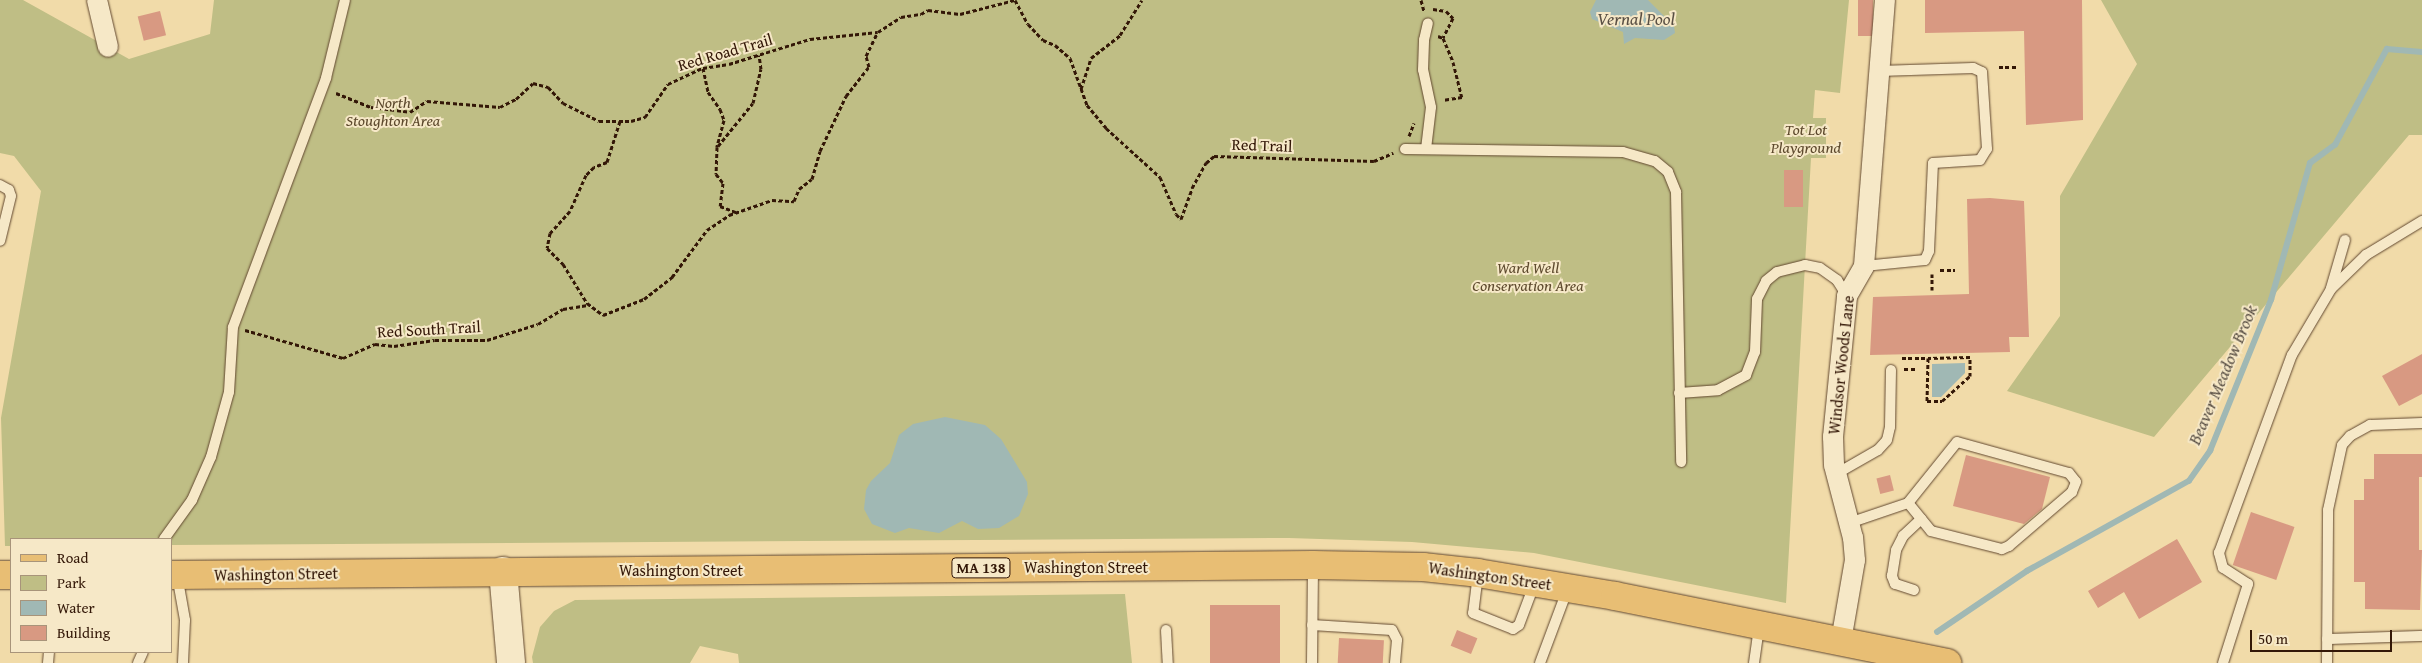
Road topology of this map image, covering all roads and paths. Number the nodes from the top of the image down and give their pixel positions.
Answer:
1 (97, 0) edge
2 (345, 0) edge
3 (1015, 0) edge
4 (1142, 0) edge
5 (1421, 0) edge
6 (1885, 0) edge
7 (1424, 11) junction
8 (1428, 23) junction
9 (877, 32) junction
10 (1442, 38) junction
11 (108, 47) dead end
12 (759, 55) junction
13 (1999, 67) dead end
14 (2017, 67) dead end
15 (702, 68) junction
16 (1880, 71) junction
17 (1081, 89) junction
18 (328, 90) dead end
19 (1431, 102) junction
20 (620, 121) junction
21 (717, 147) junction
22 (1403, 147) junction
23 (1426, 149) junction
24 (0, 185) edge
25 (737, 212) junction
26 (2422, 221) edge
27 (2345, 240) dead end
28 (0, 241) edge
29 (1864, 266) junction
30 (1940, 270) dead end
31 (1955, 270) dead end
32 (1932, 274) dead end
33 (2331, 289) junction
34 (1932, 290) dead end
35 (1847, 296) junction
36 (588, 305) junction
37 (240, 328) dead end
38 (1902, 358) dead end
39 (1928, 358) junction
40 (1916, 369) dead end
41 (1896, 370) joint
42 (1679, 393) junction
43 (2422, 423) edge
44 (1681, 462) dead end
45 (1836, 474) junction
46 (1908, 503) junction
47 (1921, 520) junction
48 (1849, 523) junction
49 (165, 538) edge
50 (1312, 565) junction
51 (504, 571) junction
52 (1478, 573) junction
53 (176, 582) edge
54 (1536, 582) junction
55 (1568, 587) junction
56 (1914, 590) dead end
57 (172, 601) edge
58 (1312, 625) junction
59 (1772, 627) junction
60 (1166, 630) dead end
61 (2422, 636) edge
62 (2327, 639) junction
63 (1841, 641) junction
64 (183, 663) edge
65 (512, 663) edge
66 (1168, 663) edge
67 (1312, 663) edge
68 (1395, 663) edge
69 (1540, 663) edge
70 (1754, 663) edge
71 (1948, 663) edge
72 (2223, 663) edge
73 (2327, 663) edge

1 - 11 street
2 - 49 lane
3 - 9 path, Red Road Trail
3 - 17 path, Red Trail
4 - 17 path
5 - 7 path
6 - 16 street, Windsor Woods Lane
7 - 8 path
7 - 10 path
8 - 10 path
8 - 19 lane
9 - 12 path, Red Road Trail
9 - 25 path
10 - 19 path
12 - 15 path, Red Road Trail
12 - 21 path
13 - 14 path
15 - 20 path, Red Road Trail
15 - 21 path
16 - 29 street, Windsor Woods Lane
16 - 29 lane
17 - 22 path, Red Trail
18 - 20 path, Red Road Trail
19 - 22 path
19 - 23 lane
20 - 36 path
21 - 25 path
22 - 23 lane
23 - 42 lane
24 - 28 lane
25 - 36 path
26 - 33 lane
27 - 33 lane
29 - 35 street, Windsor Woods Lane
30 - 31 path
32 - 34 path
33 - 72 lane
35 - 42 lane
35 - 45 street, Windsor Woods Lane
36 - 37 path, Red South Trail
38 - 39 path
39 - 39 path
40 - 41 path
41 - 45 lane
42 - 44 lane
43 - 62 lane
45 - 48 street, Windsor Woods Lane
46 - 47 lane
46 - 47 lane
46 - 48 lane
47 - 56 lane
48 - 63 street, Windsor Woods Lane
50 - 51 main road, Washington Street / MA 138
50 - 52 main road, Washington Street / MA 138
50 - 58 lane
51 - 53 main road, Washington Street / MA 138
51 - 65 street
52 - 54 main road, Washington Street / MA 138
52 - 54 lane
53 - 57 lane
53 - 64 lane
54 - 55 main road, Washington Street / MA 138
55 - 59 main road, Washington Street / MA 138
55 - 69 lane
58 - 67 lane
58 - 68 lane
59 - 63 main road, MA 138
59 - 70 lane
60 - 66 lane
61 - 62 lane
62 - 73 lane
63 - 71 main road, MA 138

